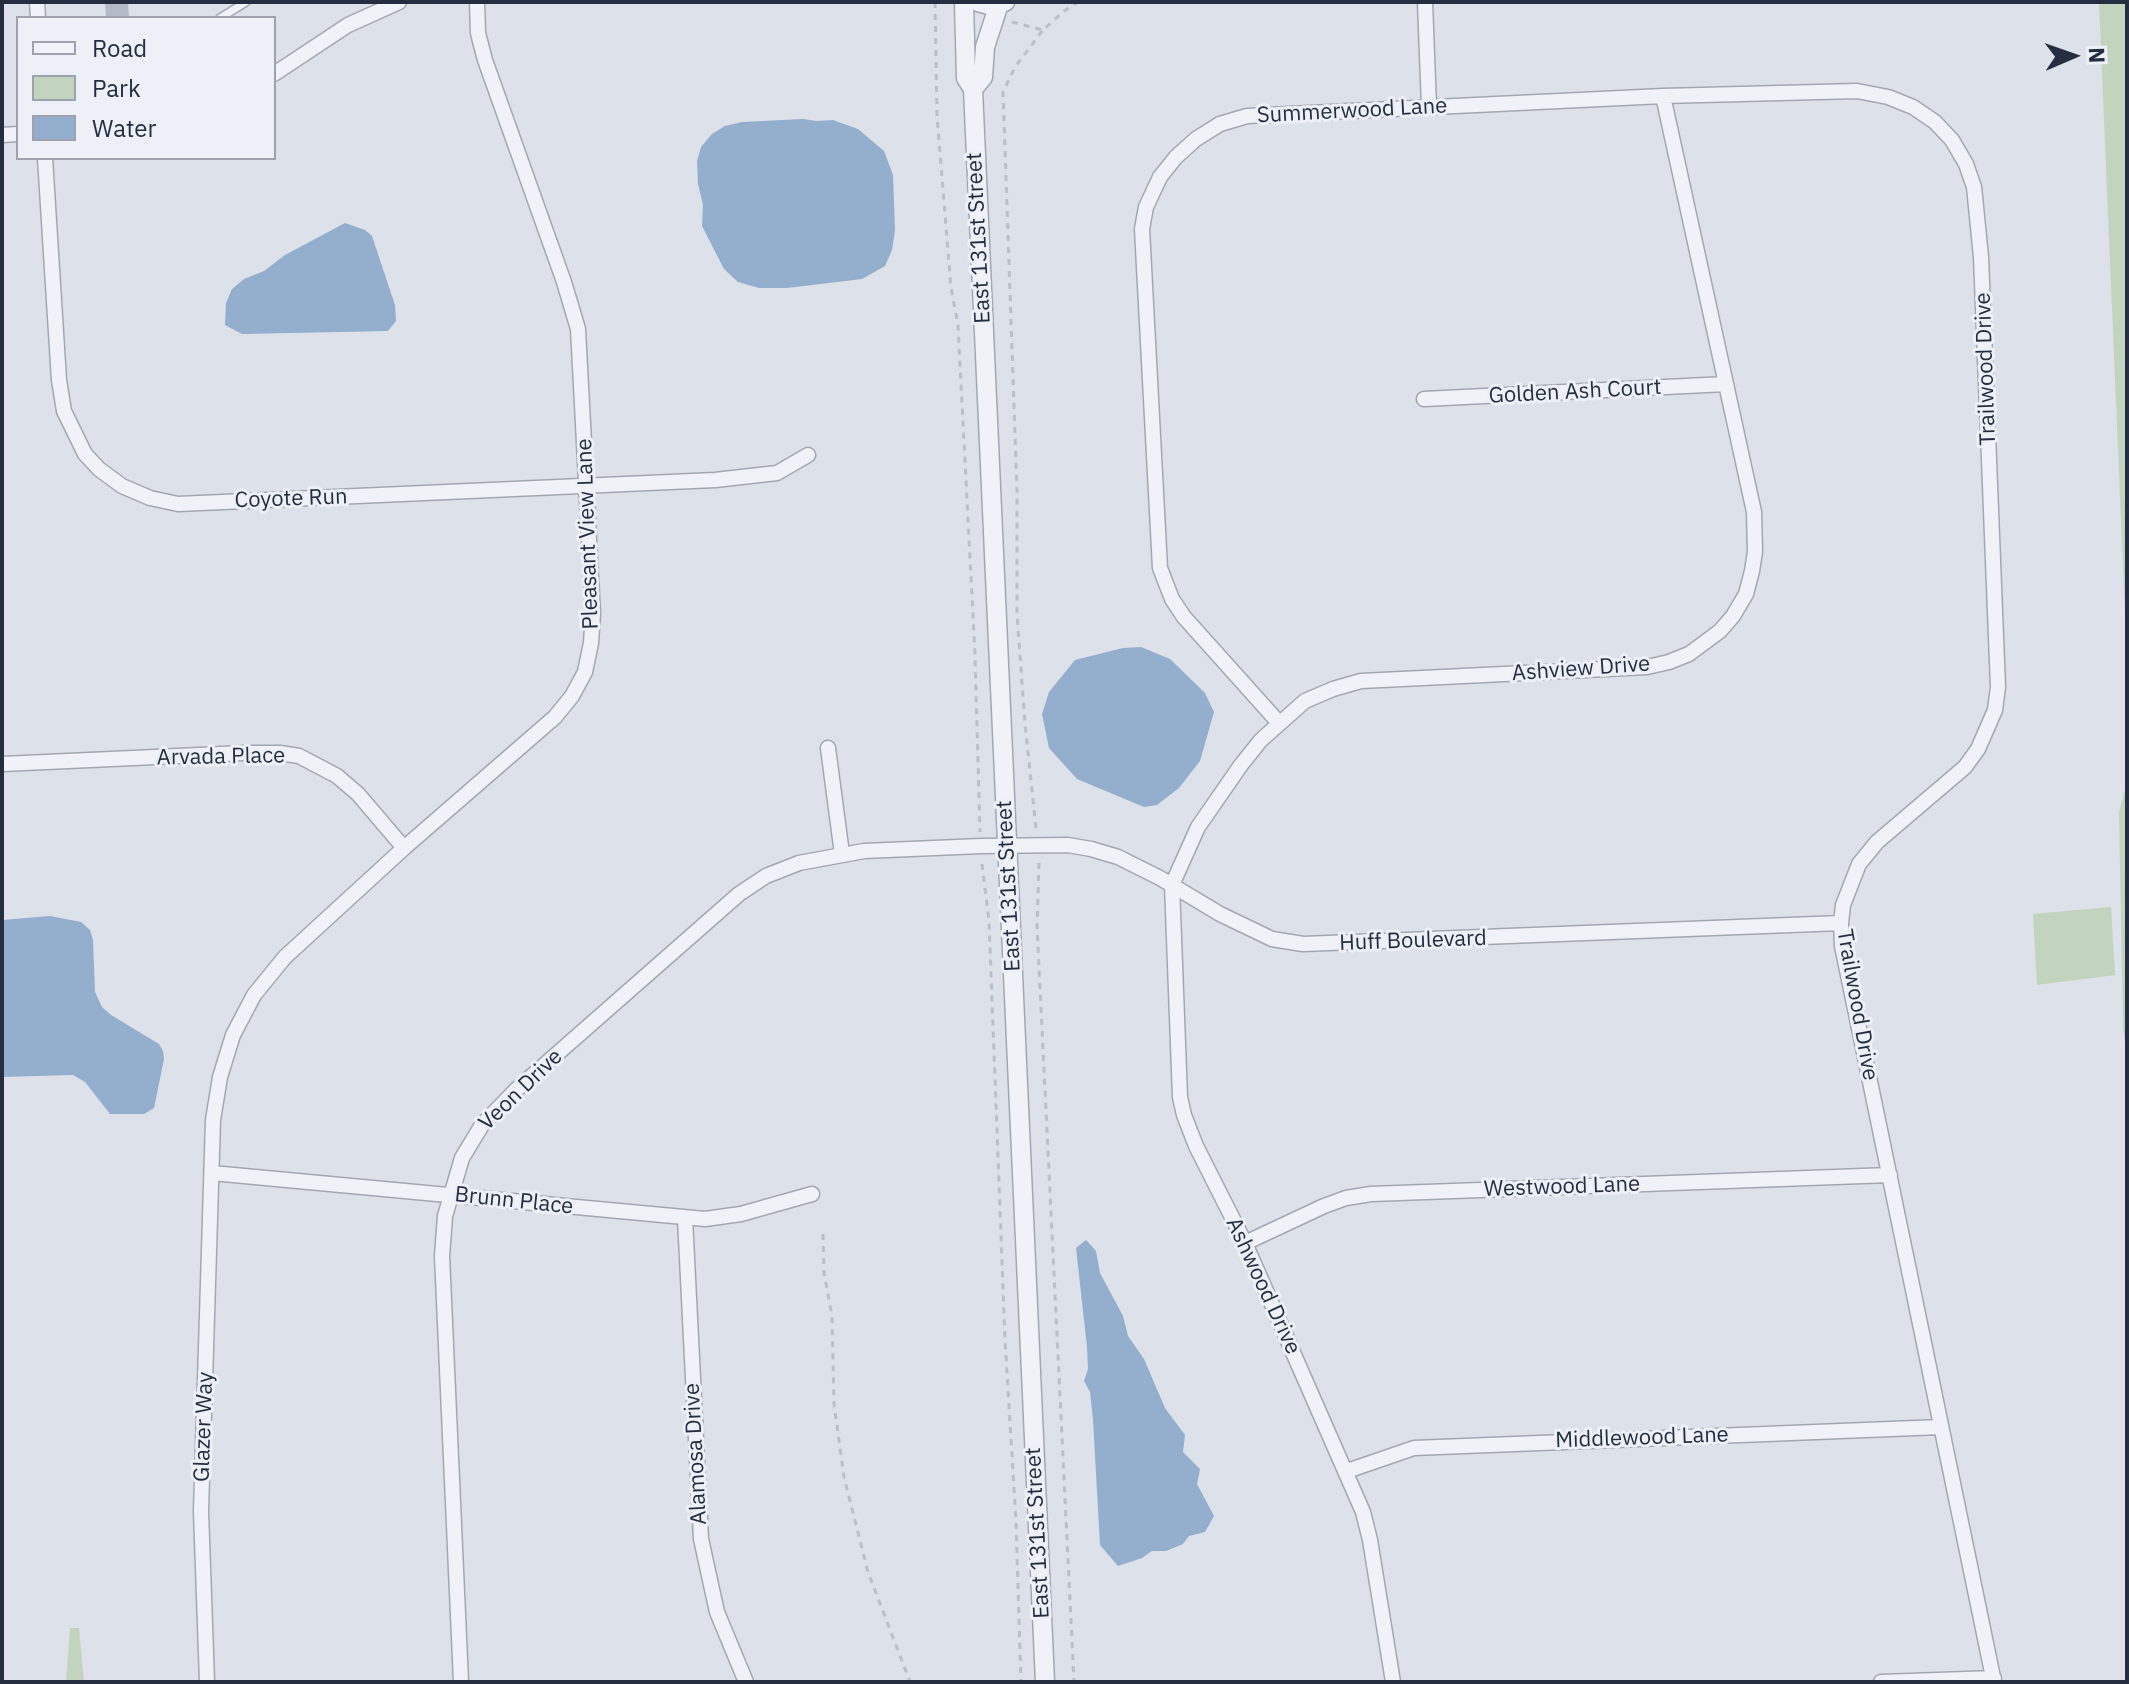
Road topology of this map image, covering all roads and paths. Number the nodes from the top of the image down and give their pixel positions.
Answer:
1 (246, 2) edge
2 (399, 2) edge
3 (477, 2) edge
4 (964, 2) edge
5 (978, 2) edge
6 (1425, 2) edge
7 (1002, 3) edge
8 (223, 16) edge
9 (276, 73) edge
10 (973, 89) junction
11 (1663, 96) junction
12 (1429, 107) junction
13 (1952, 140) joint
14 (45, 160) edge
15 (1726, 384) junction
16 (1424, 399) dead end
17 (808, 455) dead end
18 (586, 486) junction
19 (1279, 723) junction
20 (828, 748) dead end
21 (2, 764) edge
22 (1007, 846) junction
23 (404, 848) junction
24 (842, 854) junction
25 (1172, 885) junction
26 (1841, 923) junction
27 (212, 1173) junction
28 (1890, 1175) junction
29 (812, 1194) dead end
30 (451, 1195) junction
31 (685, 1218) junction
32 (823, 1234) dead end
33 (1245, 1243) junction
34 (1941, 1427) junction
35 (1347, 1471) junction
36 (1994, 1680) edge
37 (207, 1682) edge
38 (461, 1682) edge
39 (746, 1682) edge
40 (910, 1682) edge
41 (1045, 1682) edge
42 (1393, 1682) edge
43 (1881, 1682) edge

1 - 8 lane
2 - 9 street
3 - 18 street, Pleasant View Lane
4 - 10 street, East 131st Street
5 - 7 street
6 - 12 street
7 - 10 street, East 131st Street
10 - 22 street, East 131st Street
11 - 12 street, Summerwood Lane
11 - 13 street, Summerwood Lane
11 - 15 street, Ashview Drive
12 - 19 street, Summerwood Lane
13 - 26 street, Trailwood Drive
14 - 18 street, Coyote Run
15 - 16 street, Golden Ash Court
15 - 19 street, Ashview Drive
17 - 18 street, Coyote Run
18 - 23 street, Pleasant View Lane
19 - 25 street, Ashview Drive
20 - 24 street
21 - 23 street, Arvada Place
22 - 24 street, Veon Drive
22 - 25 street, Huff Boulevard
22 - 41 street, East 131st Street
23 - 27 street, Pleasant View Lane
24 - 30 street, Veon Drive
25 - 26 street, Huff Boulevard
25 - 33 street, Ashwood Drive
26 - 28 street, Trailwood Drive
27 - 30 street, Brunn Place
27 - 37 street, Glazer Way
28 - 33 street, Westwood Lane
28 - 34 street, Trailwood Drive
29 - 31 street, Brunn Place
30 - 31 street, Brunn Place
30 - 38 street, Veon Drive
31 - 39 street, Alamosa Drive
32 - 40 path
33 - 35 street, Ashwood Drive
34 - 35 street, Middlewood Lane
34 - 36 street, Trailwood Drive
35 - 42 street, Ashwood Drive
36 - 43 street

